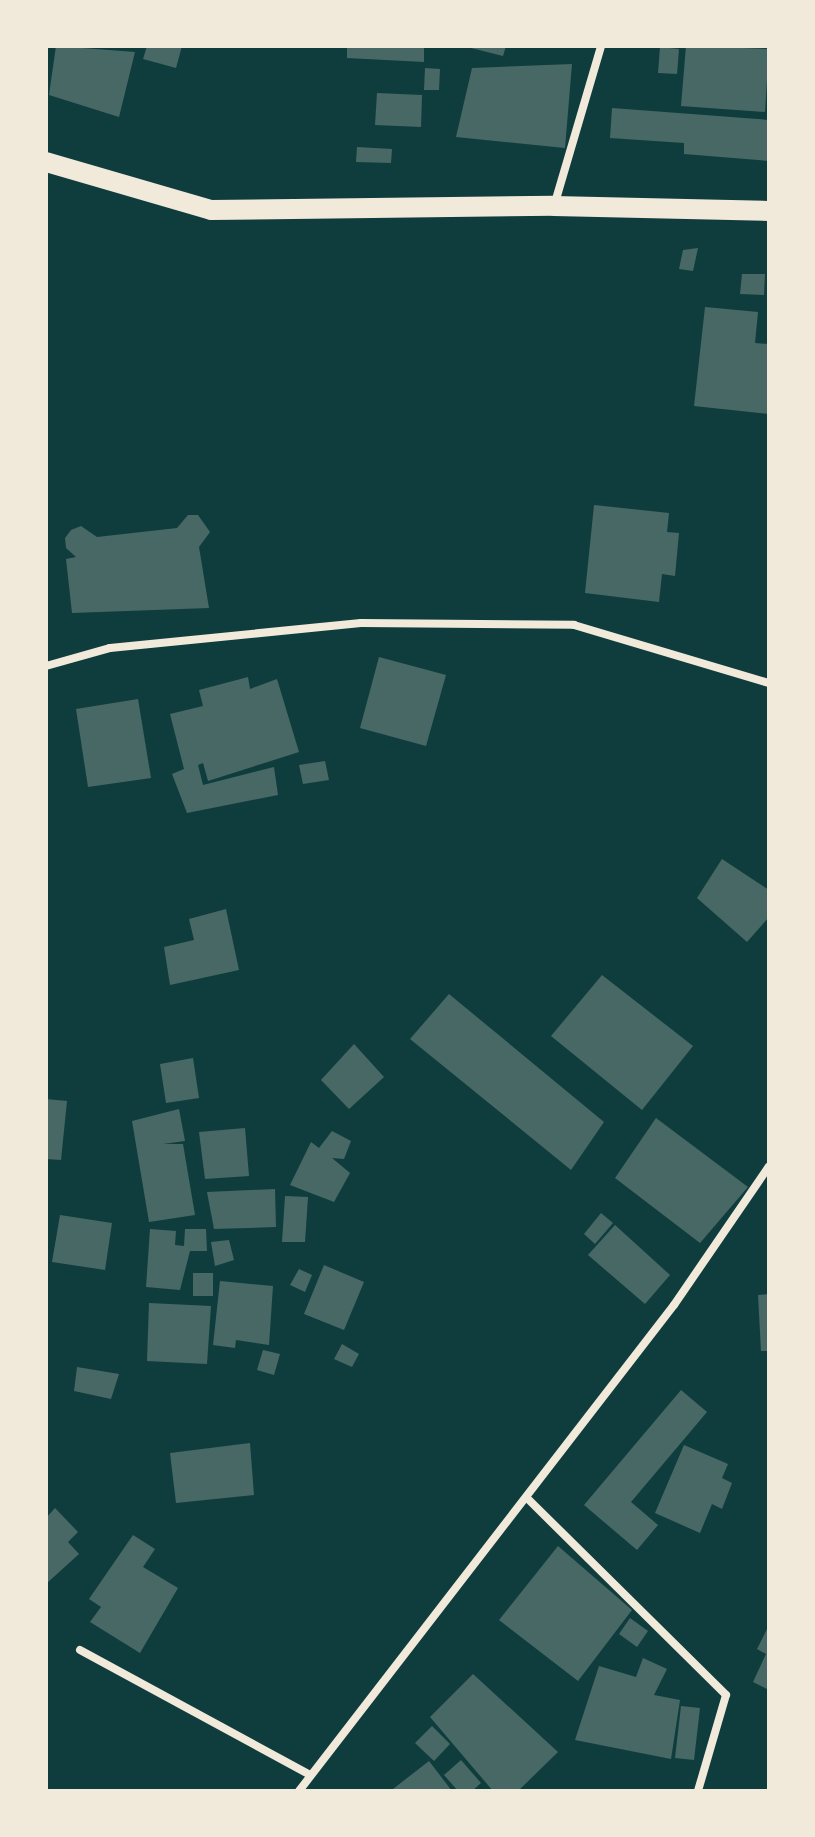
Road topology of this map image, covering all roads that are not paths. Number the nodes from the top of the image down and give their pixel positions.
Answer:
1 (601, 46) edge
2 (46, 162) edge
3 (554, 206) junction
4 (769, 211) edge
5 (46, 666) edge
6 (769, 683) edge
7 (769, 1166) edge
8 (527, 1498) junction
9 (80, 1650) dead end
10 (310, 1775) junction
11 (299, 1791) edge
12 (698, 1791) edge

1 - 3 street
2 - 3 main road
3 - 4 main road
5 - 6 street
7 - 8 street
8 - 10 street
8 - 12 street
9 - 10 street
10 - 11 street

